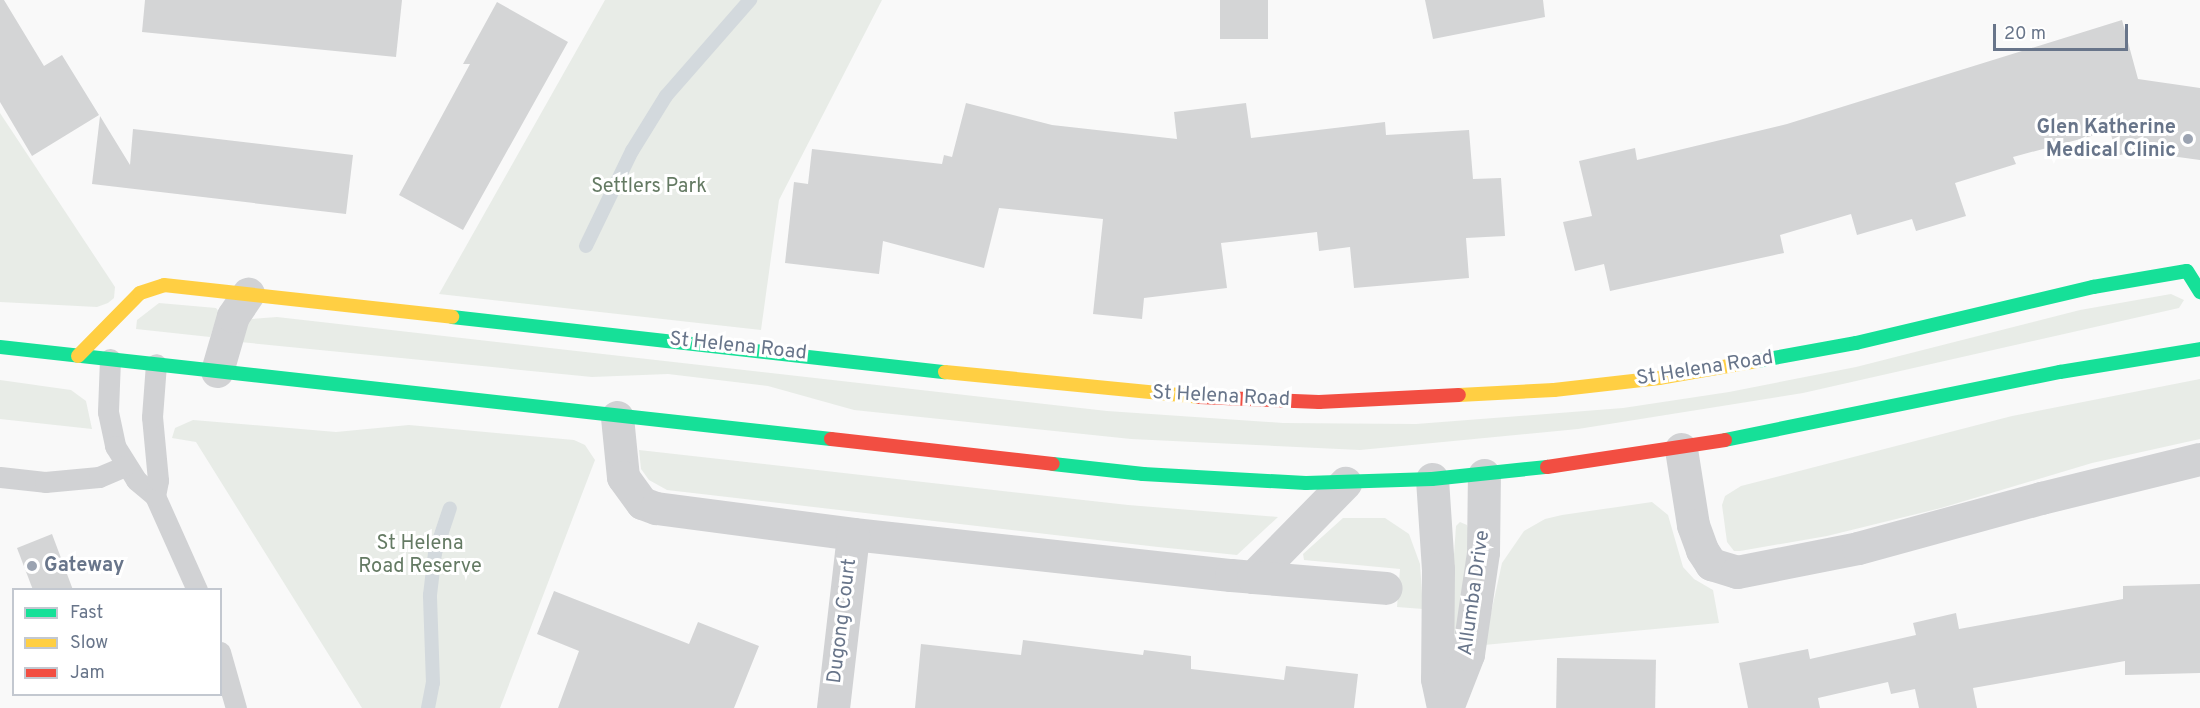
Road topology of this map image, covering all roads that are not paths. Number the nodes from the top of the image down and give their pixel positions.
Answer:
1 (2196, 277) edge
2 (248, 294) junction
3 (0, 347) edge
4 (2200, 349) edge
5 (78, 356) junction
6 (111, 359) junction
7 (156, 364) junction
8 (217, 371) junction
9 (617, 417) junction
10 (1681, 449) junction
11 (2200, 459) edge
12 (125, 466) junction
13 (1484, 475) junction
14 (0, 477) edge
15 (1432, 479) junction
16 (1345, 483) junction
17 (155, 495) junction
18 (853, 534) junction
19 (1253, 577) junction
20 (196, 588) edge
21 (1386, 588) dead end
22 (222, 659) edge
23 (237, 708) edge
24 (832, 708) edge
25 (1445, 708) edge

1 - 2 main road, St Helena Road
2 - 5 main road, St Helena Road
2 - 8 street
3 - 5 main road
4 - 10 main road
5 - 6 main road
6 - 7 main road
6 - 12 lane
7 - 8 main road
7 - 17 lane
8 - 9 main road
9 - 16 main road
9 - 18 street
10 - 11 street
10 - 13 main road
12 - 14 lane
12 - 17 lane
13 - 15 main road
13 - 25 street, Allumba Drive
15 - 16 main road
15 - 25 street, Allumba Drive
16 - 19 street
17 - 20 lane
18 - 19 street
18 - 24 street, Dugong Court
19 - 21 street
22 - 23 lane

